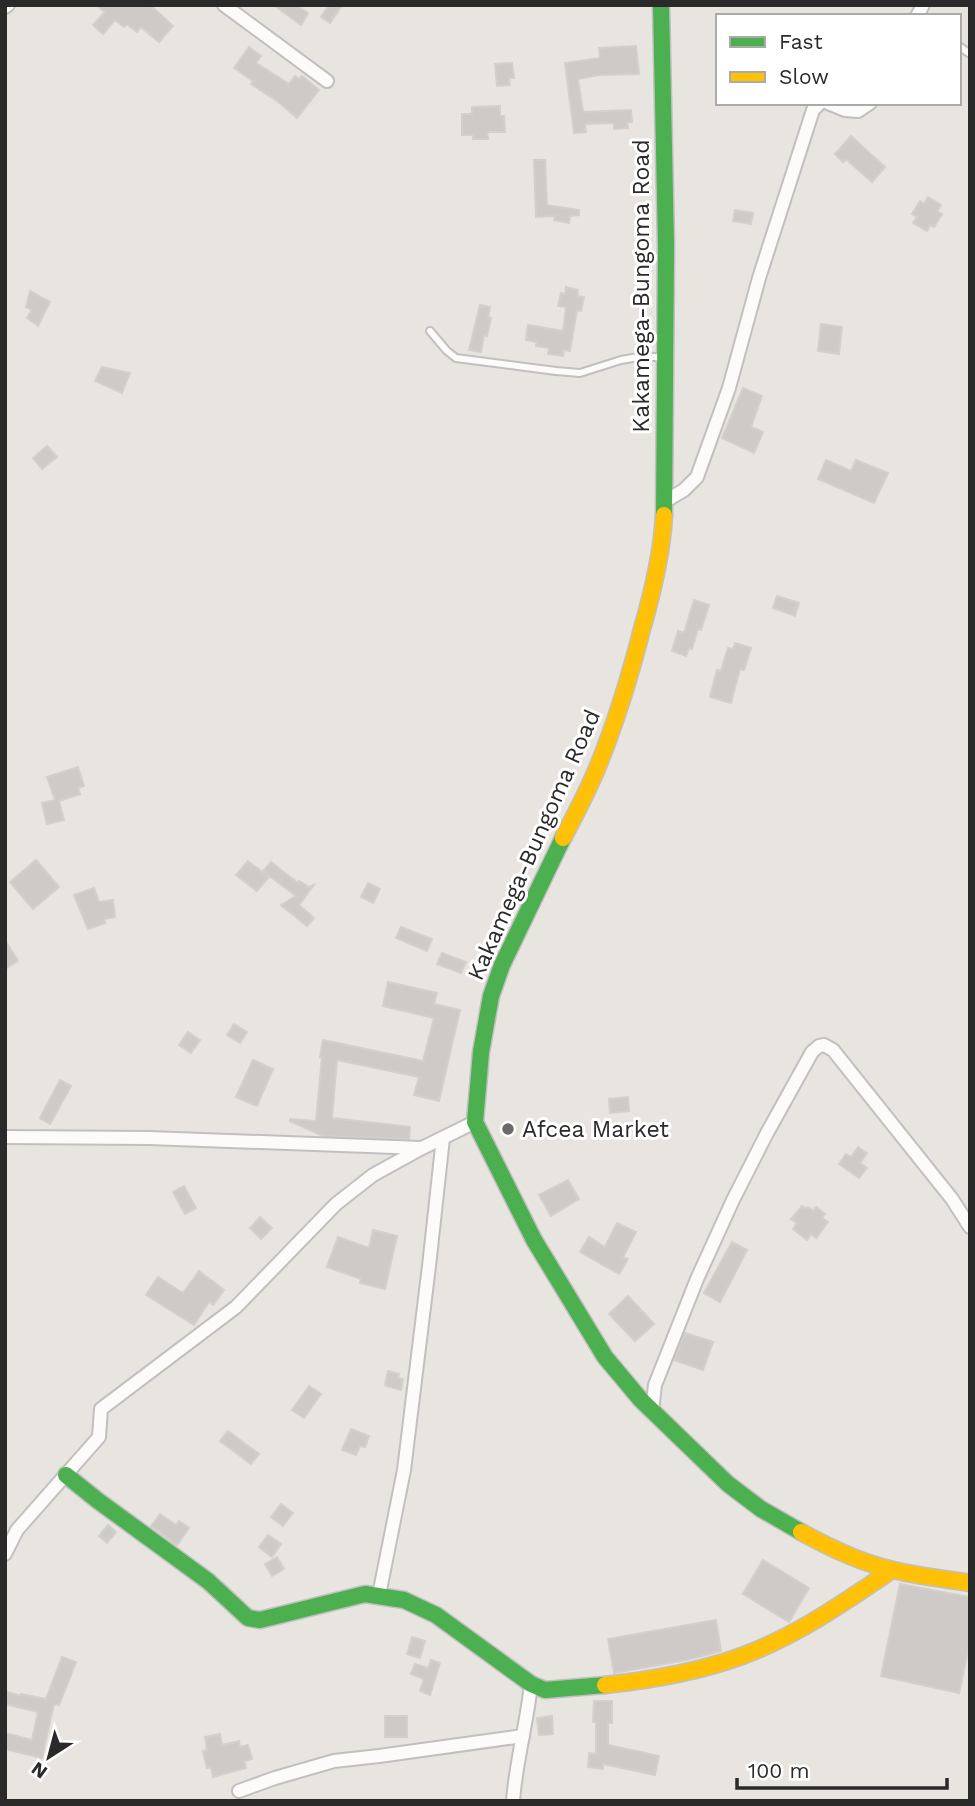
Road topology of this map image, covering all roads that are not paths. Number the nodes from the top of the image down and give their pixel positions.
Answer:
1 (224, 5) edge
2 (661, 5) edge
3 (327, 81) dead end
4 (818, 105) edge
5 (833, 105) edge
6 (867, 105) edge
7 (430, 331) dead end
8 (666, 358) junction
9 (664, 502) junction
10 (475, 1122) junction
11 (5, 1137) edge
12 (443, 1138) junction
13 (422, 1148) junction
14 (970, 1227) edge
15 (652, 1411) junction
16 (66, 1475) junction
17 (5, 1554) edge
18 (892, 1570) junction
19 (970, 1583) edge
20 (379, 1595) junction
21 (531, 1684) junction
22 (523, 1736) junction
23 (239, 1791) dead end
24 (513, 1801) edge

1 - 3 street
2 - 8 main road, Kakamega-Bungoma Road
4 - 9 street
5 - 6 street
7 - 8 lane
8 - 9 main road, Kakamega-Bungoma Road
9 - 10 main road, Kakamega-Bungoma Road
10 - 12 street
10 - 15 main road
11 - 13 street
12 - 13 street
12 - 20 street
13 - 16 street
14 - 15 street
15 - 18 main road
16 - 17 street
16 - 20 main road
18 - 19 main road
18 - 21 main road
20 - 21 main road
21 - 22 street
22 - 23 street
22 - 24 street

